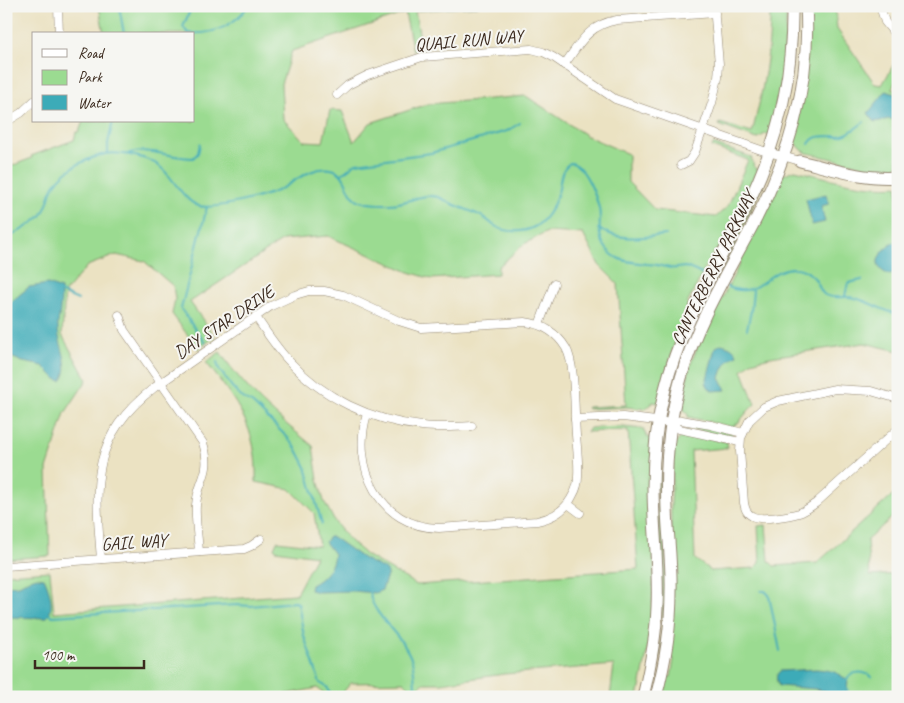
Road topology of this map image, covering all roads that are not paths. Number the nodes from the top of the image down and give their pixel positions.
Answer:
1 (58, 6) edge
2 (792, 6) edge
3 (806, 6) edge
4 (880, 6) edge
5 (715, 10) edge
6 (59, 32) edge
7 (898, 38) edge
8 (564, 65) junction
9 (337, 95) dead end
10 (32, 103) edge
11 (6, 122) edge
12 (703, 130) junction
13 (769, 153) junction
14 (784, 157) junction
15 (800, 161) joint
16 (681, 165) dead end
17 (898, 177) edge
18 (554, 284) dead end
19 (119, 315) dead end
20 (256, 317) junction
21 (539, 325) junction
22 (161, 383) junction
23 (898, 399) edge
24 (367, 414) junction
25 (575, 419) junction
26 (659, 421) junction
27 (672, 423) junction
28 (472, 426) dead end
29 (898, 429) edge
30 (743, 433) junction
31 (740, 442) junction
32 (568, 504) junction
33 (580, 513) dead end
34 (261, 539) dead end
35 (199, 552) junction
36 (101, 559) junction
37 (6, 566) edge
38 (643, 697) edge
39 (656, 697) edge

1 - 6 street
2 - 13 street, CANTERBERRY PARKWAY
3 - 14 street, CANTERBERRY PARKWAY
4 - 7 street
5 - 8 street
5 - 12 street
8 - 9 street, QUAIL RUN WAY
8 - 12 street, QUAIL RUN WAY
10 - 11 street
12 - 13 street, QUAIL RUN WAY
12 - 16 street
13 - 14 street, QUAIL RUN WAY
13 - 26 street, CANTERBERRY PARKWAY
14 - 15 street, QUAIL RUN WAY
14 - 27 street, CANTERBERRY PARKWAY
15 - 17 street
18 - 21 street
19 - 22 street
20 - 21 street, DAY STAR DRIVE
20 - 22 street, DAY STAR DRIVE
20 - 24 street
21 - 25 street, DAY STAR DRIVE
22 - 35 street
22 - 36 street, DAY STAR DRIVE
23 - 30 street
24 - 28 street
24 - 32 street
25 - 26 street
25 - 32 street, DAY STAR DRIVE
26 - 27 street
26 - 38 street, CANTERBERRY PARKWAY
27 - 30 street
27 - 31 street
27 - 39 street, CANTERBERRY PARKWAY
29 - 31 street
30 - 31 street
32 - 33 street
34 - 35 street, GAIL WAY
35 - 36 street, GAIL WAY
36 - 37 street, GAIL WAY

